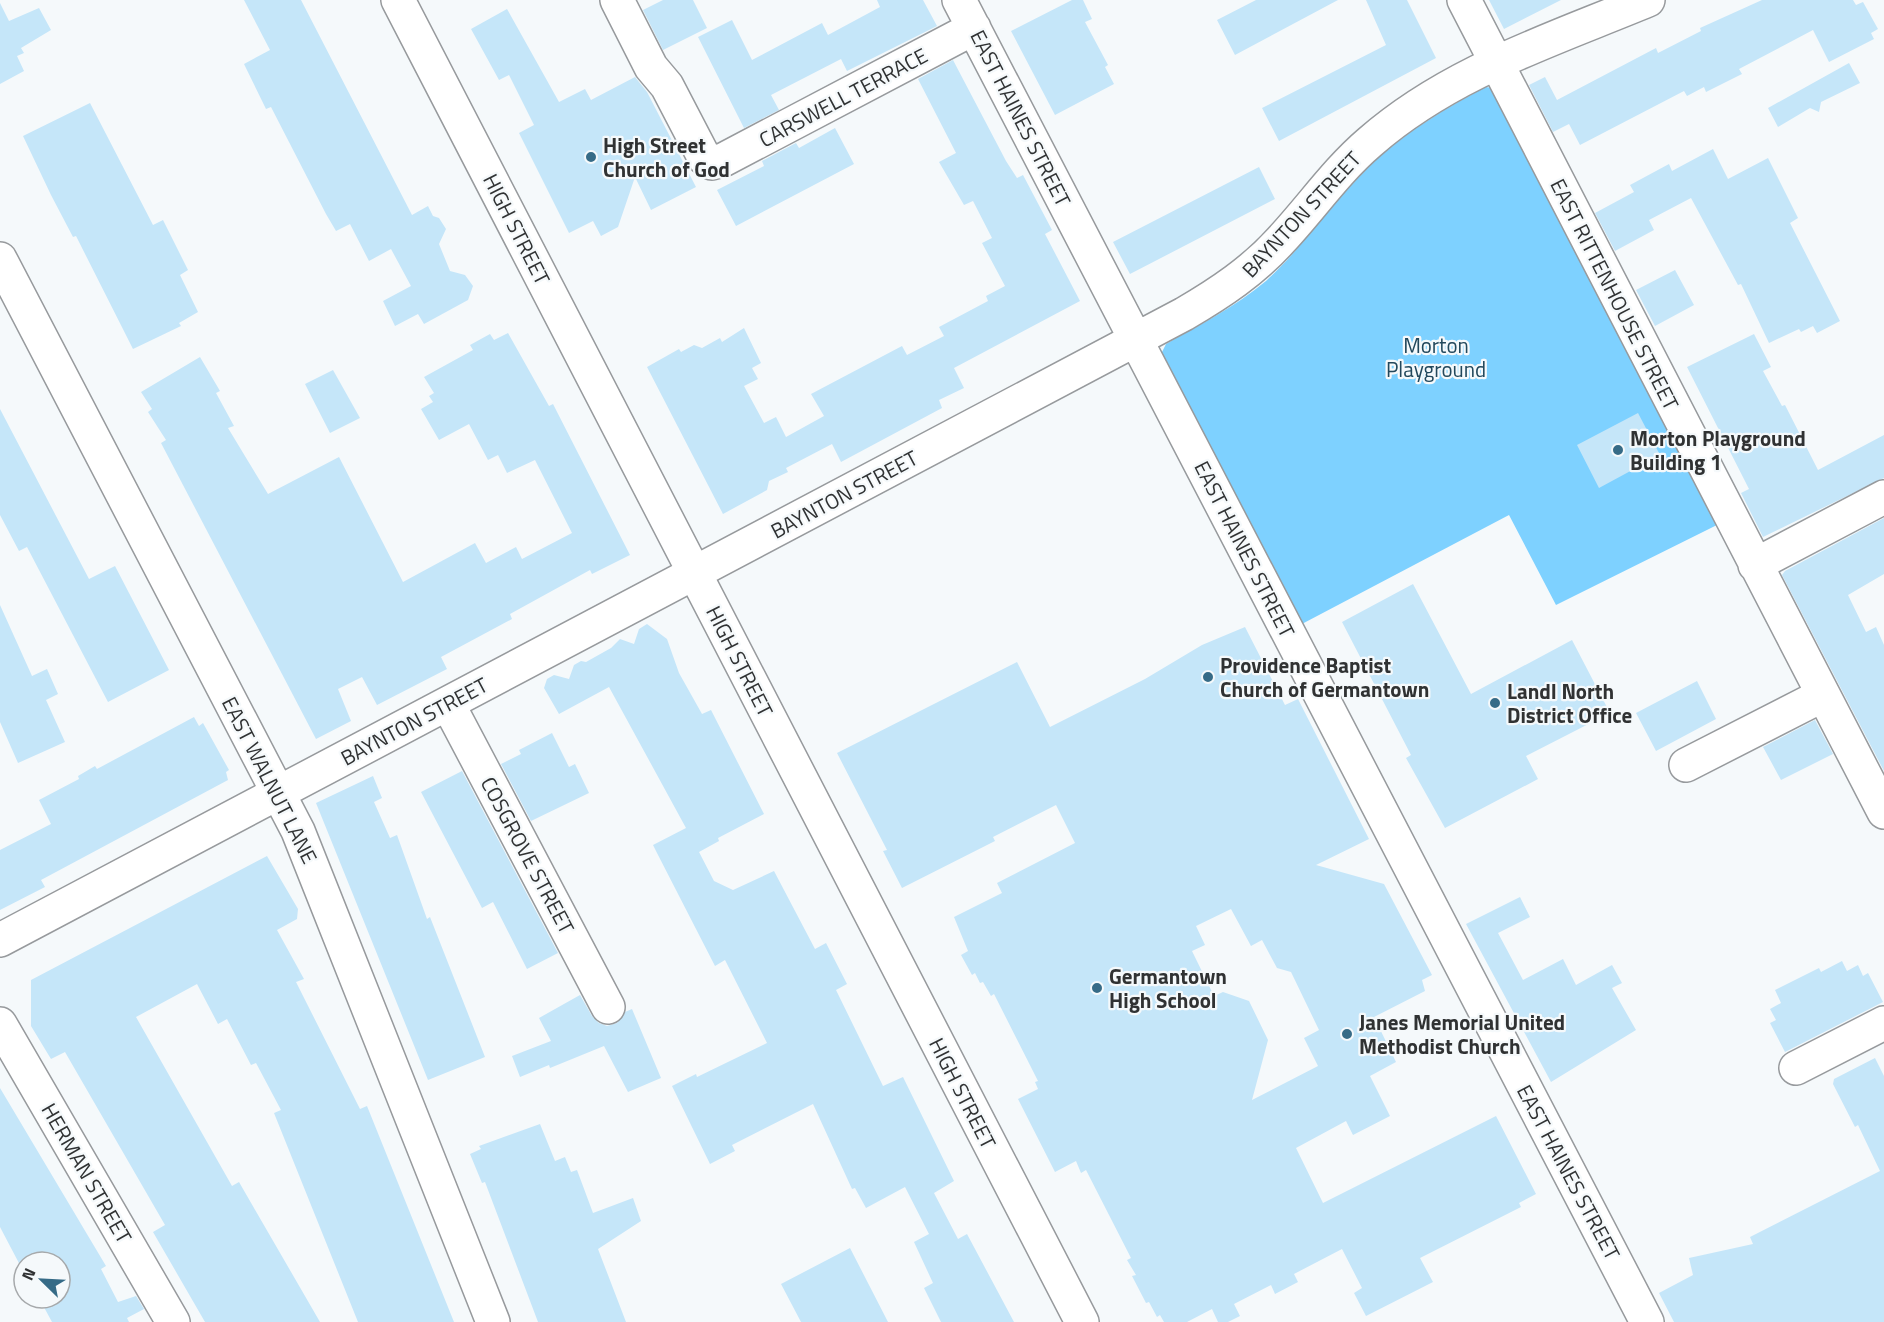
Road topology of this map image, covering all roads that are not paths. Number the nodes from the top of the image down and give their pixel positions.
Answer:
1 (398, 0) edge
2 (617, 0) edge
3 (1464, 0) edge
4 (1648, 0) edge
5 (967, 14) edge
6 (1496, 63) junction
7 (0, 259) edge
8 (1136, 338) junction
9 (1884, 497) edge
10 (1755, 565) junction
11 (694, 573) junction
12 (1823, 695) junction
13 (448, 704) junction
14 (1686, 765) dead end
15 (278, 793) junction
16 (1884, 812) edge
17 (0, 940) edge
18 (608, 1006) dead end
19 (0, 1024) edge
20 (1881, 1031) edge
21 (1796, 1068) dead end
22 (173, 1322) edge
23 (493, 1322) edge
24 (1082, 1322) edge
25 (1647, 1322) edge

1 - 11 street, HIGH STREET
2 - 5 street, CARSWELL TERRACE
3 - 6 street, EAST RITTENHOUSE STREET
4 - 6 street, BAYNTON STREET
5 - 8 street, EAST HAINES STREET
6 - 8 street, BAYNTON STREET
6 - 10 street, EAST RITTENHOUSE STREET
7 - 15 street, EAST WALNUT LANE
8 - 11 street, BAYNTON STREET
8 - 25 street, EAST HAINES STREET
9 - 10 street
10 - 12 street, EAST RITTENHOUSE STREET
11 - 13 street, BAYNTON STREET
11 - 24 street, HIGH STREET
12 - 14 street
12 - 16 street, EAST RITTENHOUSE STREET
13 - 15 street, BAYNTON STREET
13 - 18 street, COSGROVE STREET
15 - 17 street, BAYNTON STREET
15 - 23 street, EAST WALNUT LANE
19 - 22 street, HERMAN STREET
20 - 21 street

